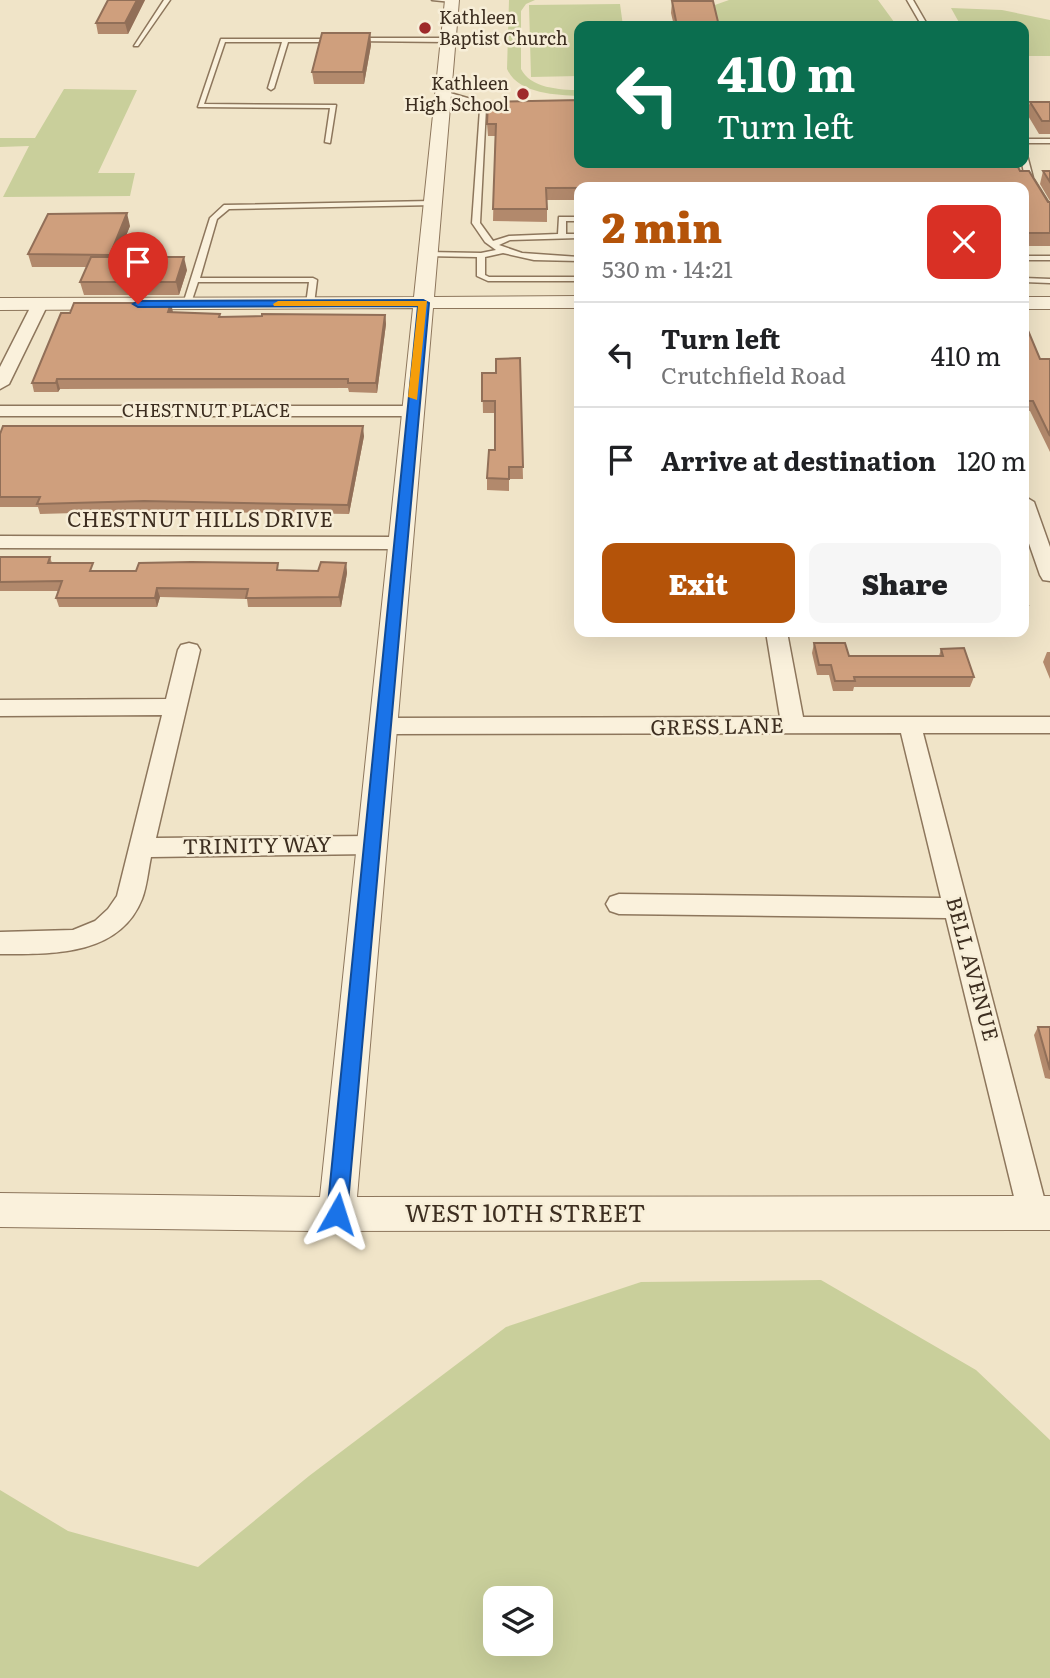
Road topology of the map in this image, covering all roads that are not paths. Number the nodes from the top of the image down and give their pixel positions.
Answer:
1 (167, 0) edge
2 (435, 0) edge
3 (453, 0) edge
4 (909, 0) edge
5 (922, 21) edge
6 (285, 40) junction
7 (448, 40) junction
8 (136, 45) dead end
9 (271, 88) dead end
10 (443, 93) junction
11 (1029, 108) edge
12 (1050, 108) edge
13 (1029, 141) edge
14 (1050, 141) edge
15 (328, 142) dead end
16 (1027, 168) edge
17 (432, 203) junction
18 (1050, 211) edge
19 (574, 219) edge
20 (562, 236) junction
21 (574, 236) edge
22 (492, 245) junction
23 (502, 251) junction
24 (427, 254) junction
25 (481, 256) junction
26 (1029, 258) edge
27 (1050, 258) edge
28 (574, 259) edge
29 (574, 279) edge
30 (195, 280) junction
31 (1029, 280) edge
32 (1050, 281) edge
33 (574, 302) edge
34 (423, 303) junction
35 (1029, 303) edge
36 (1050, 303) edge
37 (0, 304) edge
38 (40, 304) junction
39 (187, 304) junction
40 (310, 304) junction
41 (0, 384) edge
42 (0, 411) edge
43 (412, 411) junction
44 (1029, 516) edge
45 (0, 542) edge
46 (400, 543) junction
47 (1050, 575) edge
48 (777, 637) edge
49 (189, 650) dead end
50 (175, 707) junction
51 (0, 708) edge
52 (910, 725) junction
53 (1050, 725) edge
54 (384, 726) junction
55 (793, 726) junction
56 (373, 845) junction
57 (141, 848) junction
58 (619, 904) dead end
59 (956, 908) junction
60 (0, 943) edge
61 (0, 1210) edge
62 (1042, 1213) edge
63 (337, 1214) junction

1 - 8 lane
2 - 3 lane
3 - 7 street
4 - 5 lane
6 - 7 lane
6 - 9 lane
6 - 15 lane
7 - 10 street
10 - 17 street
10 - 22 lane
11 - 12 lane
13 - 14 lane
16 - 18 lane
17 - 24 street
17 - 30 lane
19 - 20 lane
20 - 21 lane
20 - 22 lane
22 - 23 lane
23 - 25 lane
23 - 28 lane
24 - 25 lane
24 - 34 street
25 - 29 lane
26 - 27 lane
30 - 39 lane
30 - 40 lane
31 - 32 lane
33 - 34 street
34 - 40 street
34 - 43 street
35 - 36 street
37 - 38 street
38 - 39 street
38 - 41 street
39 - 40 street
42 - 43 street, CHESTNUT PLACE
43 - 46 street
44 - 47 street
45 - 46 street, CHESTNUT HILLS DRIVE
46 - 54 street
48 - 55 street
49 - 50 street
50 - 51 street
50 - 57 street
52 - 53 street, GRESS LANE
52 - 55 street, GRESS LANE
52 - 59 street, BELL AVENUE
54 - 55 street, GRESS LANE
54 - 56 street
56 - 57 street, TRINITY WAY
56 - 63 street
57 - 60 street
58 - 59 street
59 - 62 street, BELL AVENUE
61 - 63 street, WEST 10TH STREET
62 - 63 street, WEST 10TH STREET

